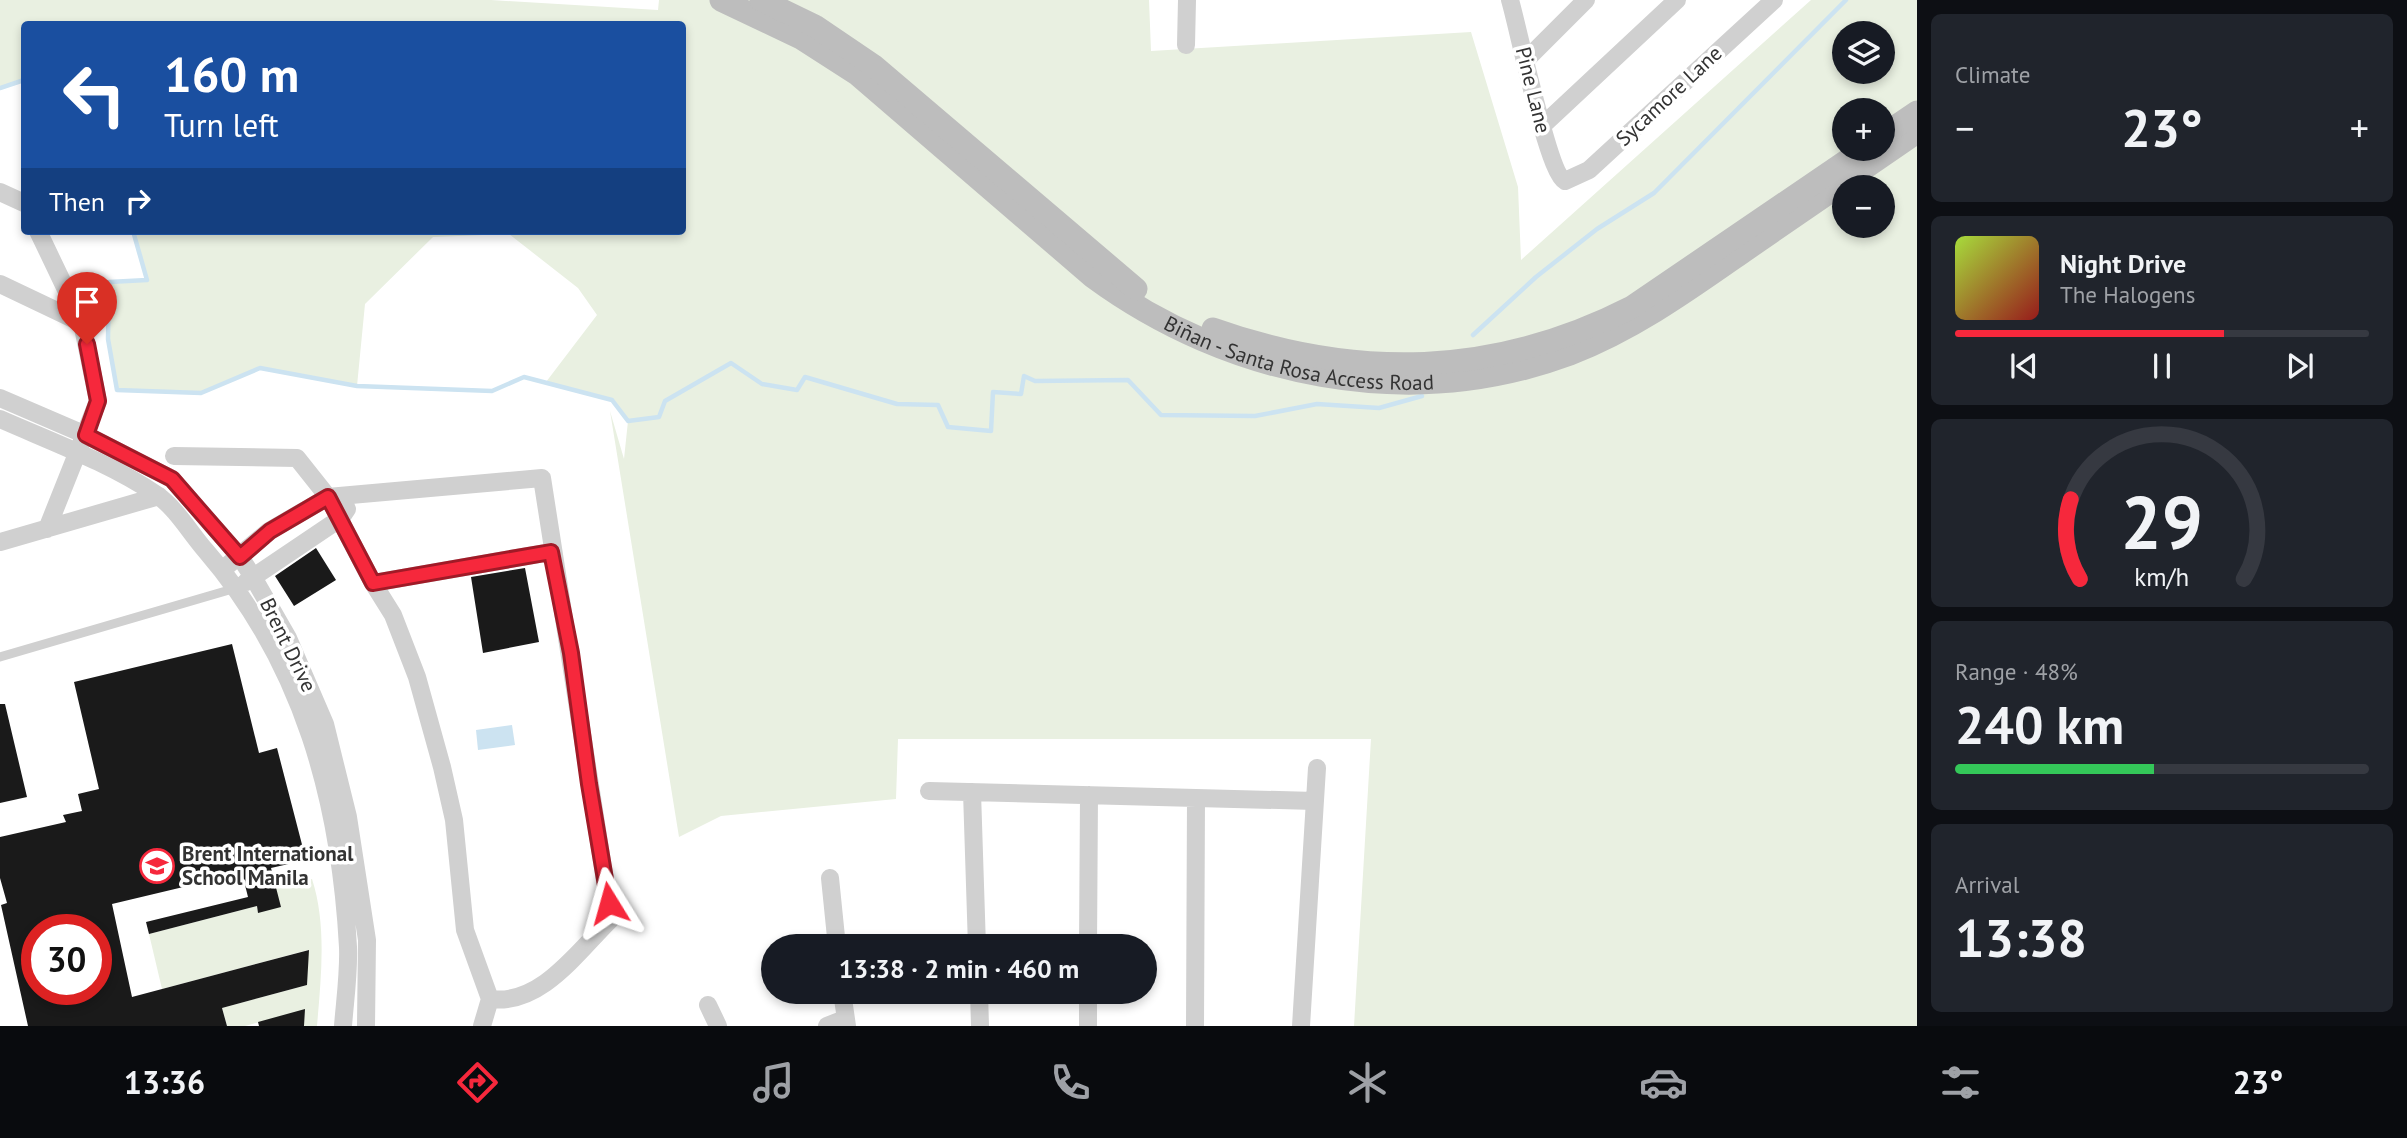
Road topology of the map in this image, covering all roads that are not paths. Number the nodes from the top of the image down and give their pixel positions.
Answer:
1 (721, 0) edge
2 (761, 0) edge
3 (1187, 0) edge
4 (1510, 0) edge
5 (1586, 0) edge
6 (1677, 0) edge
7 (1774, 0) edge
8 (1186, 46) dead end
9 (1527, 59) junction
10 (1917, 111) edge
11 (1541, 127) junction
12 (1895, 127) edge
13 (1917, 132) edge
14 (1854, 161) edge
15 (1843, 173) junction
16 (1559, 178) joint
17 (0, 192) edge
18 (21, 202) edge
19 (40, 235) edge
20 (1095, 267) junction
21 (0, 284) edge
22 (82, 323) junction
23 (0, 398) edge
24 (0, 419) edge
25 (86, 435) junction
26 (78, 454) junction
27 (174, 456) dead end
28 (357, 494) junction
29 (159, 496) junction
30 (328, 497) junction
31 (341, 518) junction
32 (47, 529) junction
33 (1, 541) edge
34 (551, 552) junction
35 (240, 557) junction
36 (222, 570) junction
37 (253, 577) junction
38 (373, 583) junction
39 (236, 589) junction
40 (0, 657) edge
41 (1317, 768) dead end
42 (929, 791) dead end
43 (972, 792) junction
44 (1089, 796) junction
45 (1196, 798) junction
46 (1315, 801) junction
47 (340, 817) junction
48 (830, 878) dead end
49 (836, 934) edge
50 (977, 934) edge
51 (1088, 934) edge
52 (490, 999) junction
53 (844, 1004) edge
54 (979, 1004) edge
55 (1088, 1004) edge
56 (708, 1005) dead end
57 (846, 1022) edge
58 (343, 1024) edge
59 (366, 1025) edge
60 (482, 1026) edge
61 (718, 1026) edge
62 (827, 1026) edge
63 (980, 1026) edge
64 (1088, 1026) edge
65 (1195, 1026) edge
66 (1300, 1026) edge

1 - 20 main road, Biñan - Santa Rosa Access Road
2 - 20 main road, Biñan - Santa Rosa Access Road
3 - 8 street
4 - 9 street, Pine Lane
5 - 9 street
6 - 11 street
7 - 16 street, Sycamore Lane
9 - 11 street, Pine Lane
10 - 12 main road
11 - 16 street, Pine Lane
13 - 15 main road, Biñan - Santa Rosa Access Road
14 - 15 main road, Biñan - Santa Rosa Access Road
15 - 20 main road, Biñan - Santa Rosa Access Road
17 - 18 street
19 - 22 street
21 - 22 street
22 - 25 street
23 - 25 street, Brent Drive
24 - 26 street, Brent Drive
25 - 26 street
25 - 35 street, Brent Drive
26 - 29 street, Brent Drive
26 - 32 street
27 - 30 street
28 - 30 street
28 - 31 street
28 - 34 street
29 - 32 street
29 - 36 street, Brent Drive
30 - 31 street
30 - 35 street
31 - 37 street
31 - 38 street
32 - 33 street
34 - 38 street
34 - 52 street
35 - 36 street
35 - 37 street, Brent Drive
36 - 39 street, Brent Drive
37 - 39 street
37 - 47 street, Brent Drive
38 - 52 street
39 - 40 lane
39 - 47 street, Brent Drive
41 - 46 street
42 - 43 street
43 - 44 street
43 - 50 street
44 - 45 street
44 - 51 street
45 - 46 street
45 - 65 street
46 - 66 street
47 - 58 street, Brent Drive
47 - 59 street, Brent Drive
48 - 49 street
52 - 60 street
53 - 57 street
54 - 63 street
55 - 64 street
56 - 61 street
57 - 62 street
58 - 59 street

